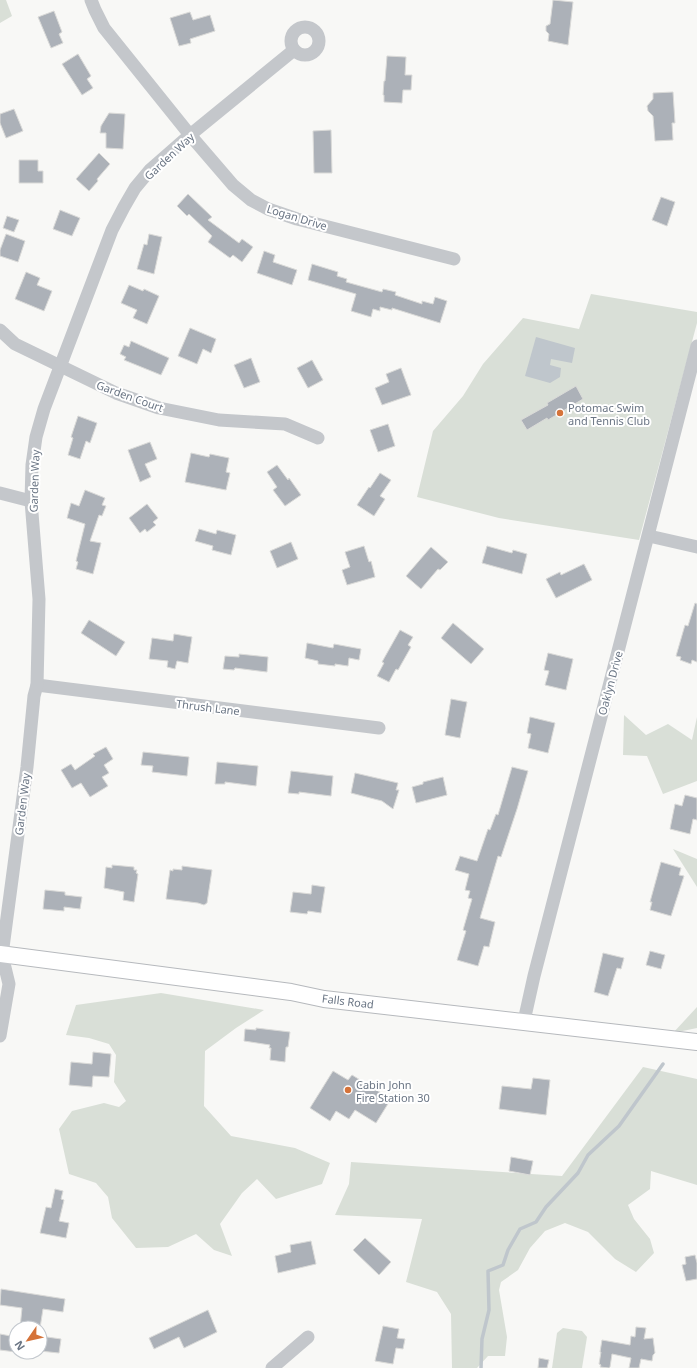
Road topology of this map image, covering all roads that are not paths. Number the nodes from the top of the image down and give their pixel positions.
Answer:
1 (91, 0) edge
2 (294, 50) dead end
3 (190, 135) junction
4 (454, 259) dead end
5 (0, 330) edge
6 (697, 346) edge
7 (61, 367) junction
8 (318, 438) dead end
9 (0, 493) edge
10 (31, 501) junction
11 (649, 536) junction
12 (697, 547) edge
13 (37, 685) junction
14 (379, 728) dead end
15 (1, 956) edge
16 (524, 1021) junction
17 (0, 1036) edge
18 (697, 1042) edge
19 (308, 1336) dead end
20 (272, 1368) edge

1 - 3 street, Logan Drive
2 - 3 street, Garden Way
3 - 4 street, Logan Drive
3 - 7 street, Garden Way
5 - 7 street, Garden Court
6 - 11 street, Oaklyn Drive
7 - 8 street, Garden Court
7 - 10 street, Garden Way
9 - 10 street
10 - 13 street, Garden Way
11 - 12 street
11 - 16 street, Oaklyn Drive
13 - 14 street, Thrush Lane
13 - 15 street, Garden Way
15 - 16 main road, Falls Road
15 - 17 street
16 - 18 main road, Falls Road
19 - 20 street

